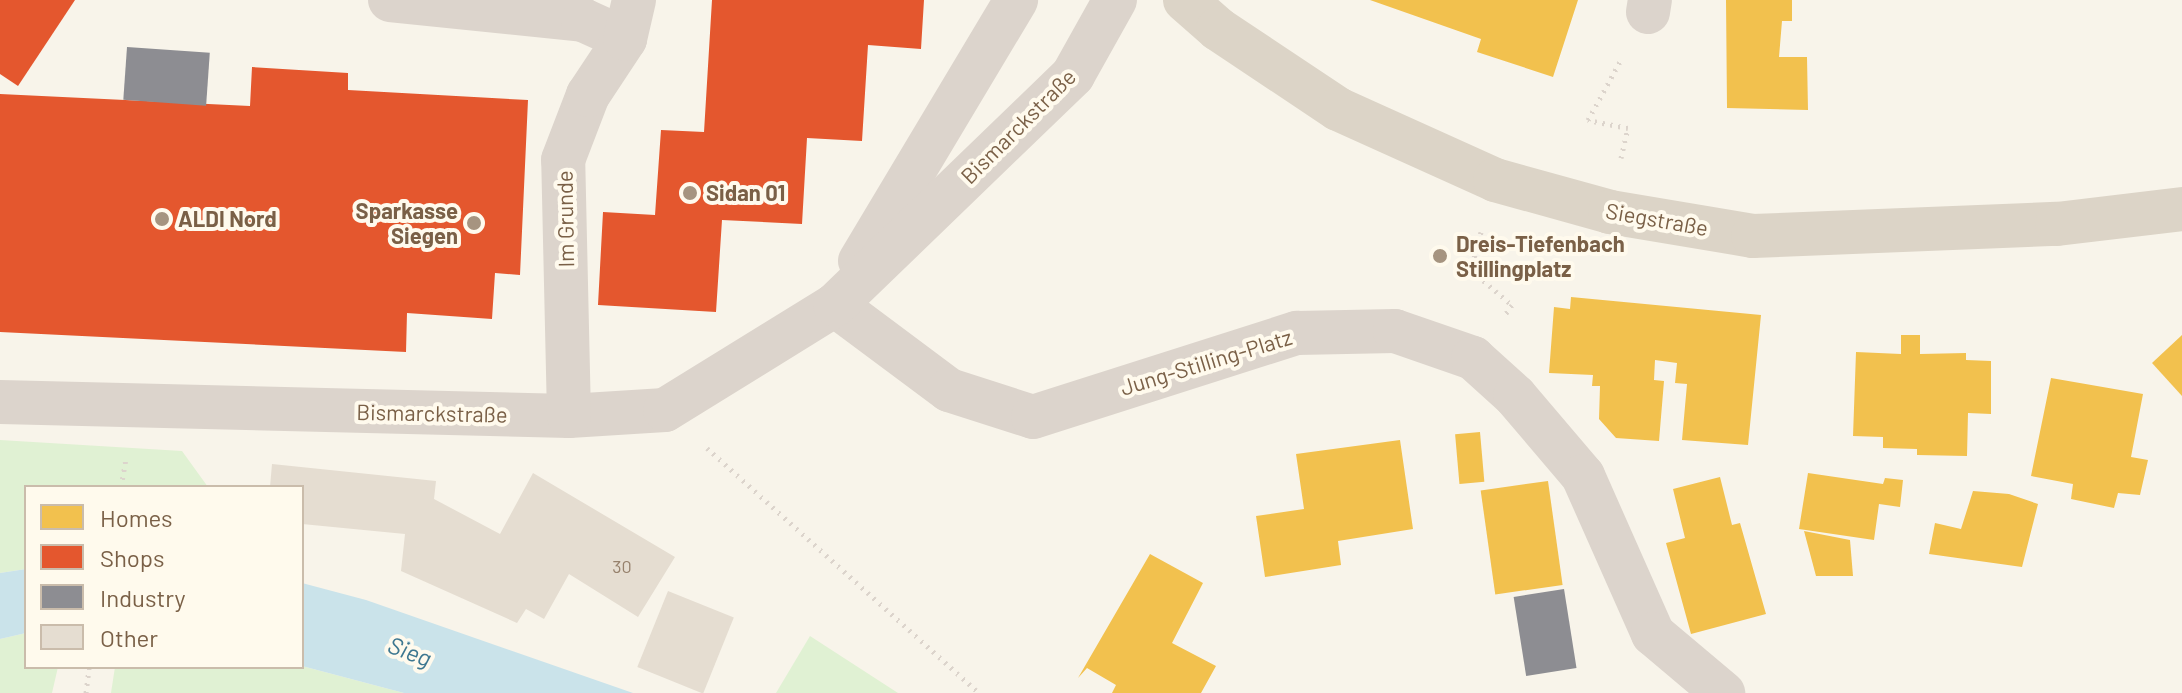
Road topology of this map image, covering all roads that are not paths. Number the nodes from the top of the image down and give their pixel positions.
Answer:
1 (390, 0) edge
2 (1016, 0) edge
3 (1115, 0) edge
4 (1185, 0) edge
5 (629, 19) edge
6 (2182, 209) edge
7 (835, 305) junction
8 (0, 402) edge
9 (569, 416) junction
10 (1723, 693) edge

1 - 5 street, Im Grunde
2 - 7 street, Bismarckstraße
3 - 7 street, Bismarckstraße
4 - 6 main road, Siegstraße
5 - 9 street, Im Grunde
7 - 9 street, Bismarckstraße
7 - 10 street, Jung-Stilling-Platz
8 - 9 street, Bismarckstraße

